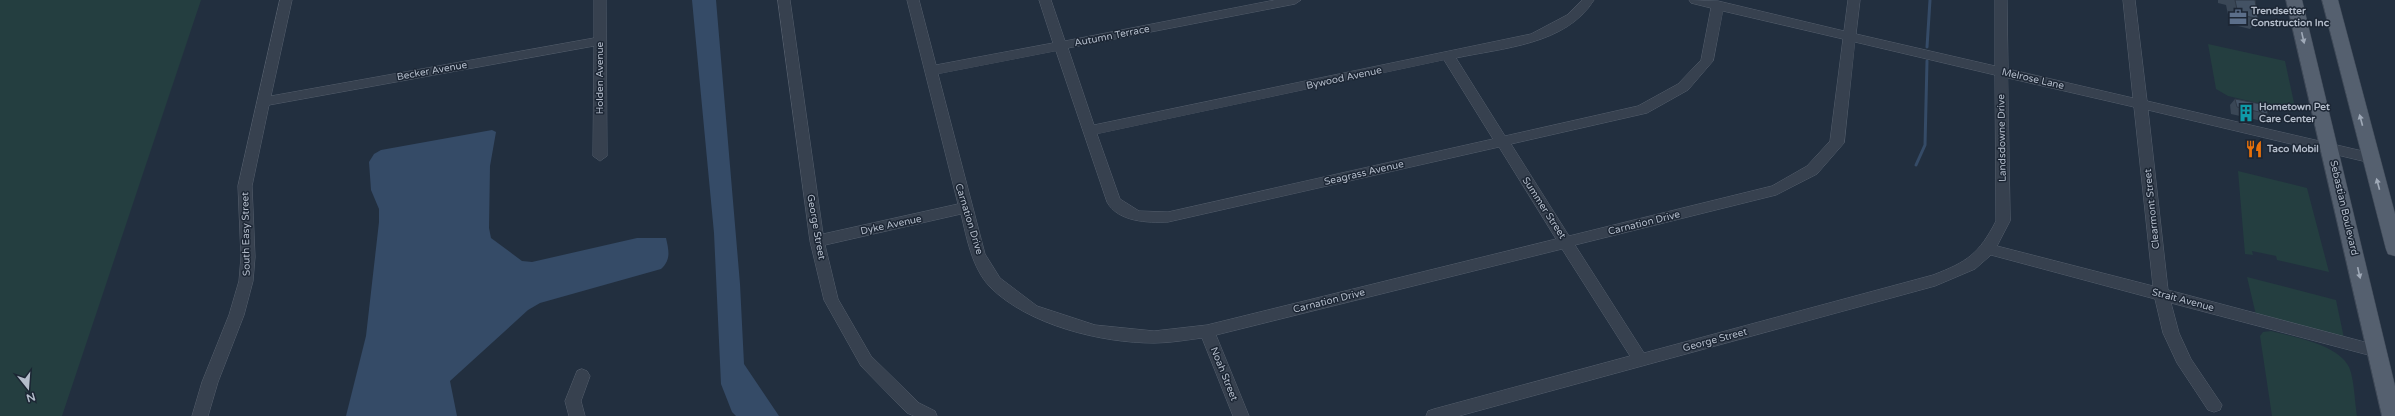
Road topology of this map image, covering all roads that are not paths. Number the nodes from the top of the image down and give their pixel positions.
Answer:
1 (286, 0) edge
2 (600, 0) edge
3 (784, 0) edge
4 (913, 0) edge
5 (1045, 0) edge
6 (1295, 0) edge
7 (1588, 0) edge
8 (1695, 0) edge
9 (1854, 0) edge
10 (2001, 0) edge
11 (2129, 0) edge
12 (2294, 0) edge
13 (2330, 0) edge
14 (1718, 5) junction
15 (1850, 36) junction
16 (600, 41) junction
17 (1060, 46) junction
18 (1448, 56) junction
19 (2001, 71) junction
20 (930, 72) junction
21 (263, 102) junction
22 (2140, 104) junction
23 (1089, 130) junction
24 (1501, 141) junction
25 (2330, 148) junction
26 (600, 156) dead end
27 (2371, 158) junction
28 (965, 208) junction
29 (817, 241) junction
30 (1566, 242) junction
31 (1989, 249) junction
32 (2395, 250) edge
33 (2160, 293) junction
34 (1207, 331) junction
35 (2376, 352) junction
36 (1640, 360) junction
37 (582, 376) dead end
38 (2214, 405) dead end
39 (1456, 413) edge
40 (200, 416) edge
41 (577, 416) edge
42 (929, 416) edge
43 (1241, 416) edge
44 (1434, 416) edge
45 (2392, 416) edge

1 - 21 street, South Easy Street
2 - 16 street, Holden Avenue
3 - 29 street, George Street
4 - 20 street, Carnation Drive
5 - 17 street, Seagrass Avenue
6 - 17 street, Autumn Terrace
7 - 18 street, Bywood Avenue
8 - 14 street, Melrose Lane
9 - 15 street, Carnation Drive
10 - 19 street, Landsdowne Drive
11 - 22 street, Clearmont Street
12 -> 25 main road, Sebastian Boulevard
27 -> 13 main road
14 - 15 street, Melrose Lane
14 - 24 street, Seagrass Avenue
15 - 19 street, Melrose Lane
15 - 30 street, Carnation Drive
16 - 21 street, Becker Avenue
16 - 26 street, Holden Avenue
17 - 20 street, Autumn Terrace
17 - 23 street, Seagrass Avenue
18 - 23 street, Bywood Avenue
18 - 24 street, Summer Street
19 - 22 street, Melrose Lane
19 - 31 street, Landsdowne Drive
20 - 28 street, Carnation Drive
21 - 40 street, South Easy Street
22 - 25 street, Melrose Lane
22 - 33 street, Clearmont Street
23 - 24 street, Seagrass Avenue
24 - 30 street, Summer Street
25 - 27 street, Melrose Lane
25 -> 35 main road, Sebastian Boulevard
32 -> 27 main road
28 - 29 street, Dyke Avenue
28 - 34 street, Carnation Drive
29 - 42 street, George Street
30 - 34 street, Carnation Drive
30 - 36 street, Summer Street
31 - 33 street, Strait Avenue
31 - 36 street, George Street
33 - 35 street, Strait Avenue
33 - 38 street, Clearmont Street
34 - 43 street, Noah Street
35 - 45 main road, Sebastian Boulevard
36 - 39 street, George Street
37 - 41 street
39 - 44 street, George Street

